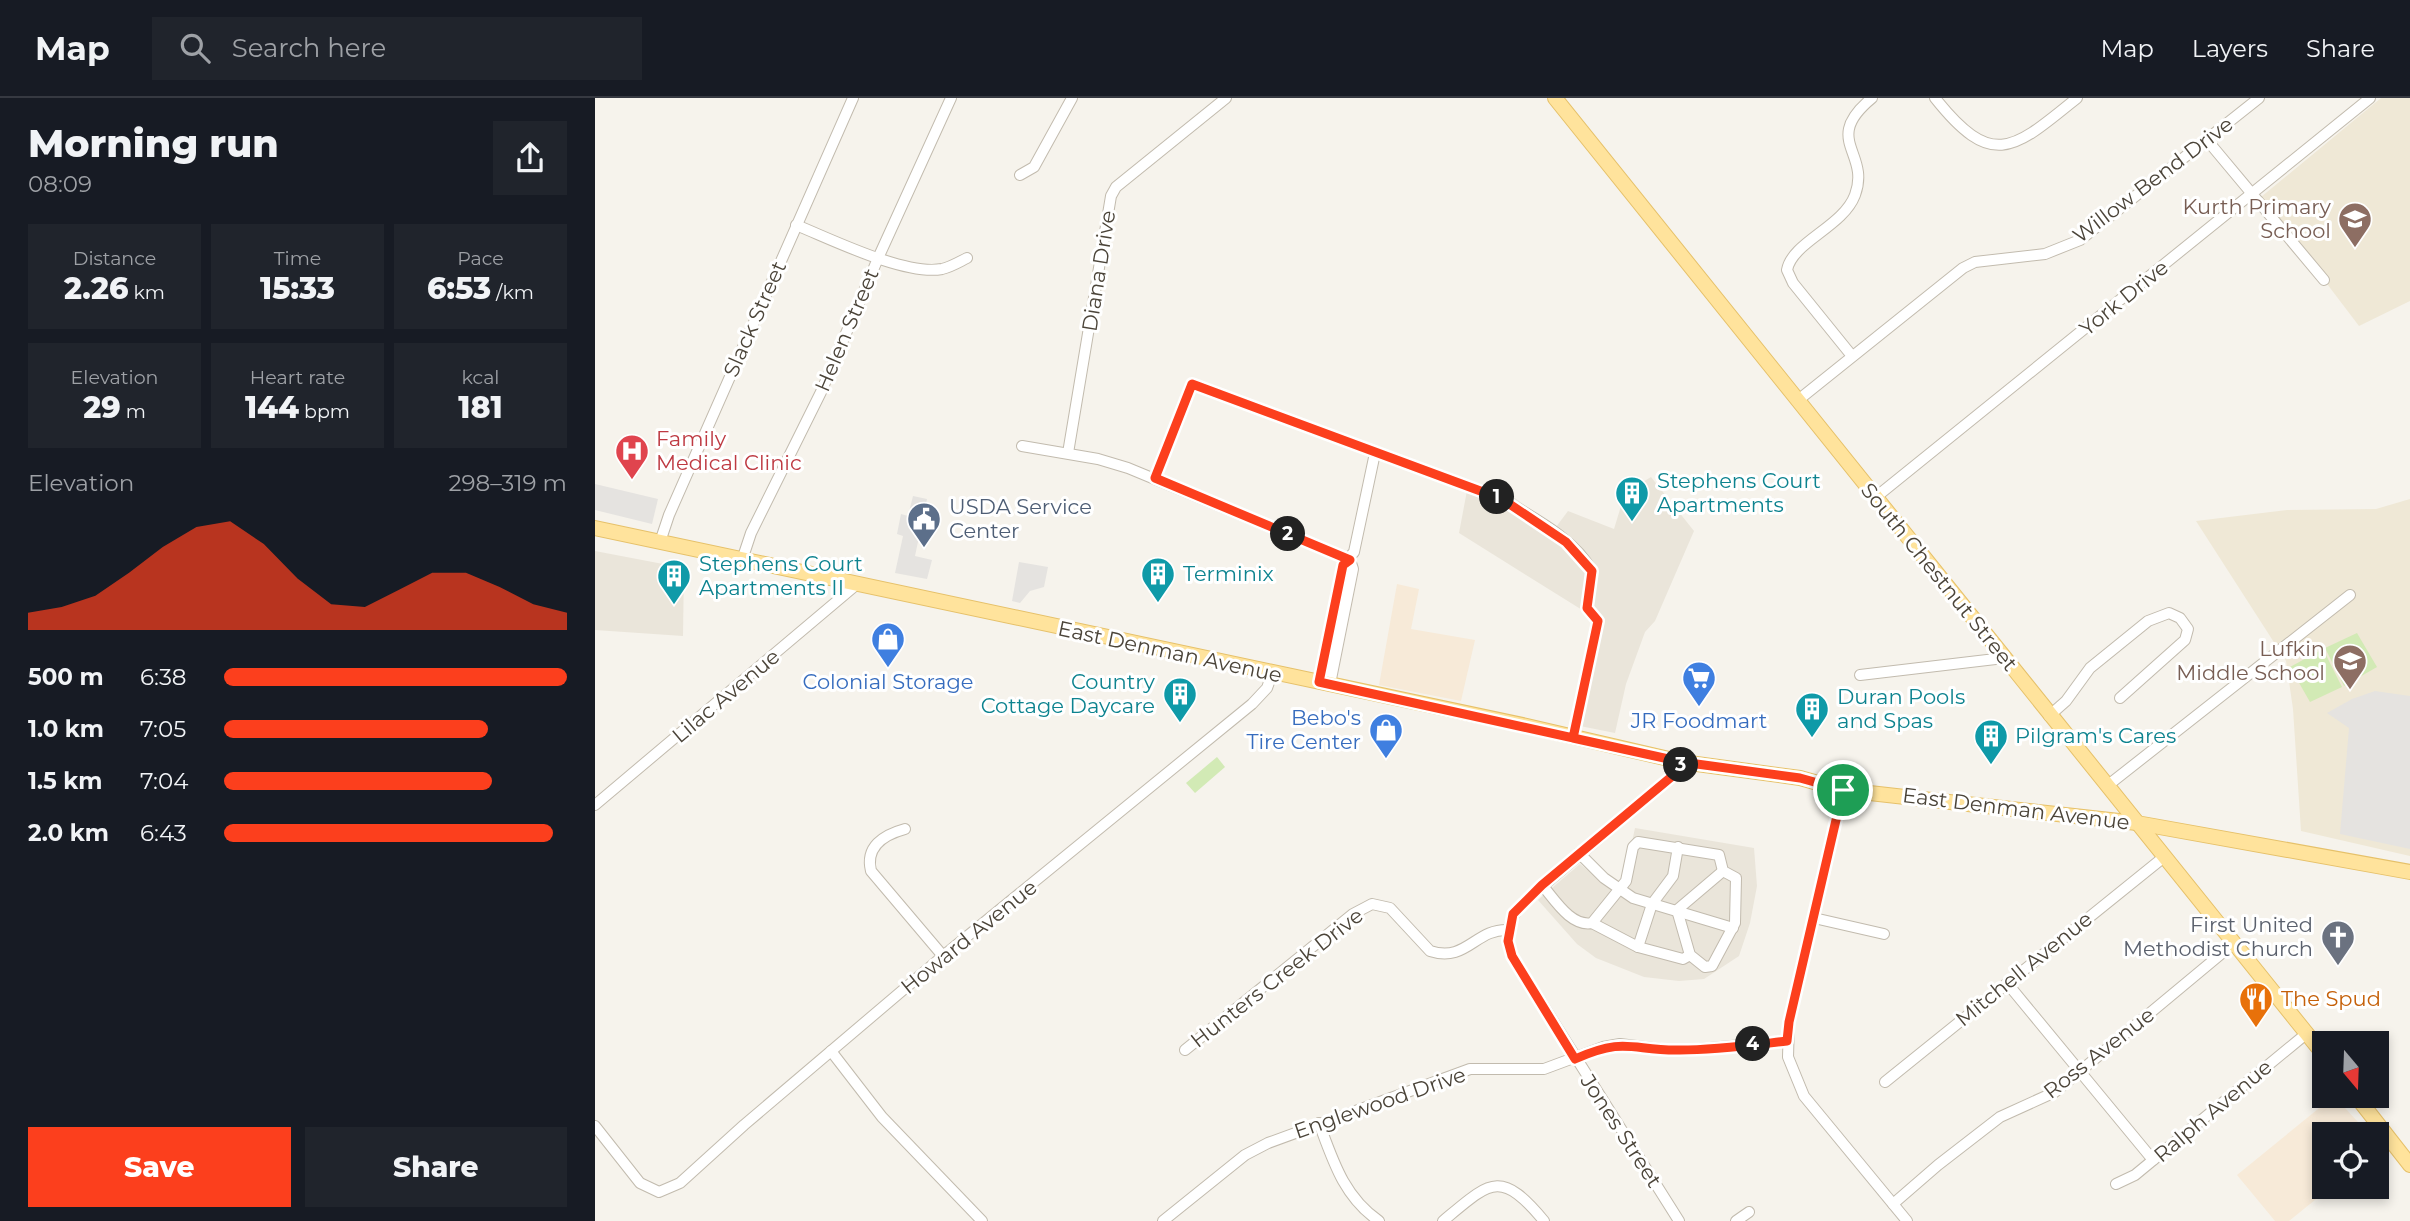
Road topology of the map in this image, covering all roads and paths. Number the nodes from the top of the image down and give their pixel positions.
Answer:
1 (853, 98) edge
2 (951, 98) edge
3 (1072, 98) edge
4 (1226, 98) edge
5 (1555, 98) edge
6 (1872, 98) edge
7 (1935, 98) edge
8 (2077, 98) edge
9 (2259, 98) edge
10 (2370, 98) edge
11 (2207, 140) junction
12 (1020, 175) dead end
13 (2252, 194) junction
14 (796, 225) junction
15 (879, 256) junction
16 (967, 258) dead end
17 (2324, 280) dead end
18 (1852, 356) junction
19 (1797, 401) junction
20 (1022, 446) dead end
21 (1068, 453) junction
22 (1374, 453) junction
23 (1155, 478) junction
24 (1876, 497) junction
25 (595, 528) edge
26 (660, 542) junction
27 (741, 560) junction
28 (1350, 560) junction
29 (856, 585) junction
30 (2350, 596) dead end
31 (2004, 658) junction
32 (1272, 674) junction
33 (1860, 675) dead end
34 (1325, 683) junction
35 (2120, 698) dead end
36 (2049, 716) junction
37 (1573, 738) junction
38 (1682, 762) junction
39 (2107, 786) junction
40 (1843, 790) junction
41 (595, 805) edge
42 (2137, 823) junction
43 (905, 829) dead end
44 (1678, 847) junction
45 (1579, 853) junction
46 (2164, 857) junction
47 (1723, 871) junction
48 (2410, 872) edge
49 (1542, 885) junction
50 (1619, 890) junction
51 (1652, 904) junction
52 (1678, 910) junction
53 (1814, 918) junction
54 (1593, 923) junction
55 (1733, 928) junction
56 (1509, 930) junction
57 (1884, 934) dead end
58 (2234, 944) junction
59 (1638, 947) junction
60 (943, 956) junction
61 (1690, 956) junction
62 (2007, 983) junction
63 (2307, 1034) junction
64 (2312, 1040) edge
65 (1787, 1041) junction
66 (1185, 1050) dead end
67 (831, 1051) junction
68 (1575, 1059) junction
69 (2082, 1071) junction
70 (1885, 1082) dead end
71 (2365, 1108) edge
72 (1319, 1123) junction
73 (595, 1126) edge
74 (2153, 1160) junction
75 (2410, 1165) edge
76 (2116, 1184) dead end
77 (1893, 1205) junction
78 (1749, 1212) dead end
79 (979, 1219) edge
80 (1168, 1219) edge
81 (1380, 1221) edge
82 (1443, 1221) edge
83 (1544, 1221) edge
84 (1679, 1221) edge
85 (1736, 1221) edge
86 (1907, 1221) edge

1 - 14 street, Slack Street
2 - 15 street, Helen Street
3 - 12 street
4 - 21 street, Diana Drive
5 - 19 main road, South Chestnut Street
6 - 18 street
7 - 8 street
9 - 11 street, Willow Bend Drive
10 - 13 street, York Drive
11 - 13 street
11 - 18 street, Willow Bend Drive
13 - 17 street
13 - 24 street, York Drive
14 - 15 street
14 - 26 street, Slack Street
15 - 16 street
15 - 27 street, Helen Street
18 - 19 street, Willow Bend Drive
19 - 24 main road, South Chestnut Street
20 - 21 street
21 - 23 street
22 - 23 street
22 - 28 street
22 - 37 street
23 - 28 street
24 - 31 main road, South Chestnut Street
25 - 26 main road, East Denman Avenue
26 - 27 main road, East Denman Avenue
27 - 29 main road, East Denman Avenue
28 - 34 street
29 - 32 main road, East Denman Avenue
29 - 41 street, Lilac Avenue
30 - 39 street
31 - 33 street
31 - 36 main road, South Chestnut Street
32 - 34 main road, East Denman Avenue
32 - 60 street, Howard Avenue
34 - 37 main road, East Denman Avenue
35 - 36 street
36 - 39 main road, South Chestnut Street
37 - 38 main road, East Denman Avenue
38 - 40 main road, East Denman Avenue
38 - 45 street
39 - 42 main road, South Chestnut Street
40 - 42 main road, East Denman Avenue
40 - 53 street
42 - 46 main road, South Chestnut Street
42 - 48 main road, East Denman Avenue
43 - 60 street
44 - 47 street
44 - 50 street
44 - 51 street
45 - 49 street
45 - 50 street
46 - 58 main road, South Chestnut Street
46 - 62 street, Mitchell Avenue
47 - 52 street
47 - 55 street
49 - 54 street
49 - 56 street
50 - 51 street
50 - 54 street
51 - 52 street
51 - 59 street
52 - 55 street
52 - 61 street
53 - 57 street
53 - 65 street
54 - 59 street
55 - 61 street
56 - 66 street, Hunters Creek Drive
56 - 68 street, Jones Street
58 - 63 main road, South Chestnut Street
58 - 69 street, Ross Avenue
59 - 61 street
60 - 67 street, Howard Avenue
62 - 69 street
62 - 70 street, Mitchell Avenue
63 - 64 main road, South Chestnut Street
63 - 74 street, Ralph Avenue
65 - 68 street, Englewood Drive
65 - 77 street
67 - 73 street, Howard Avenue
67 - 79 street
68 - 72 street, Englewood Drive
68 - 84 street, Jones Street
69 - 74 street
69 - 77 street, Ross Avenue
71 - 75 main road
72 - 80 street, Englewood Drive
72 - 81 street
74 - 76 street, Ralph Avenue
77 - 86 street
78 - 85 street
82 - 83 street

